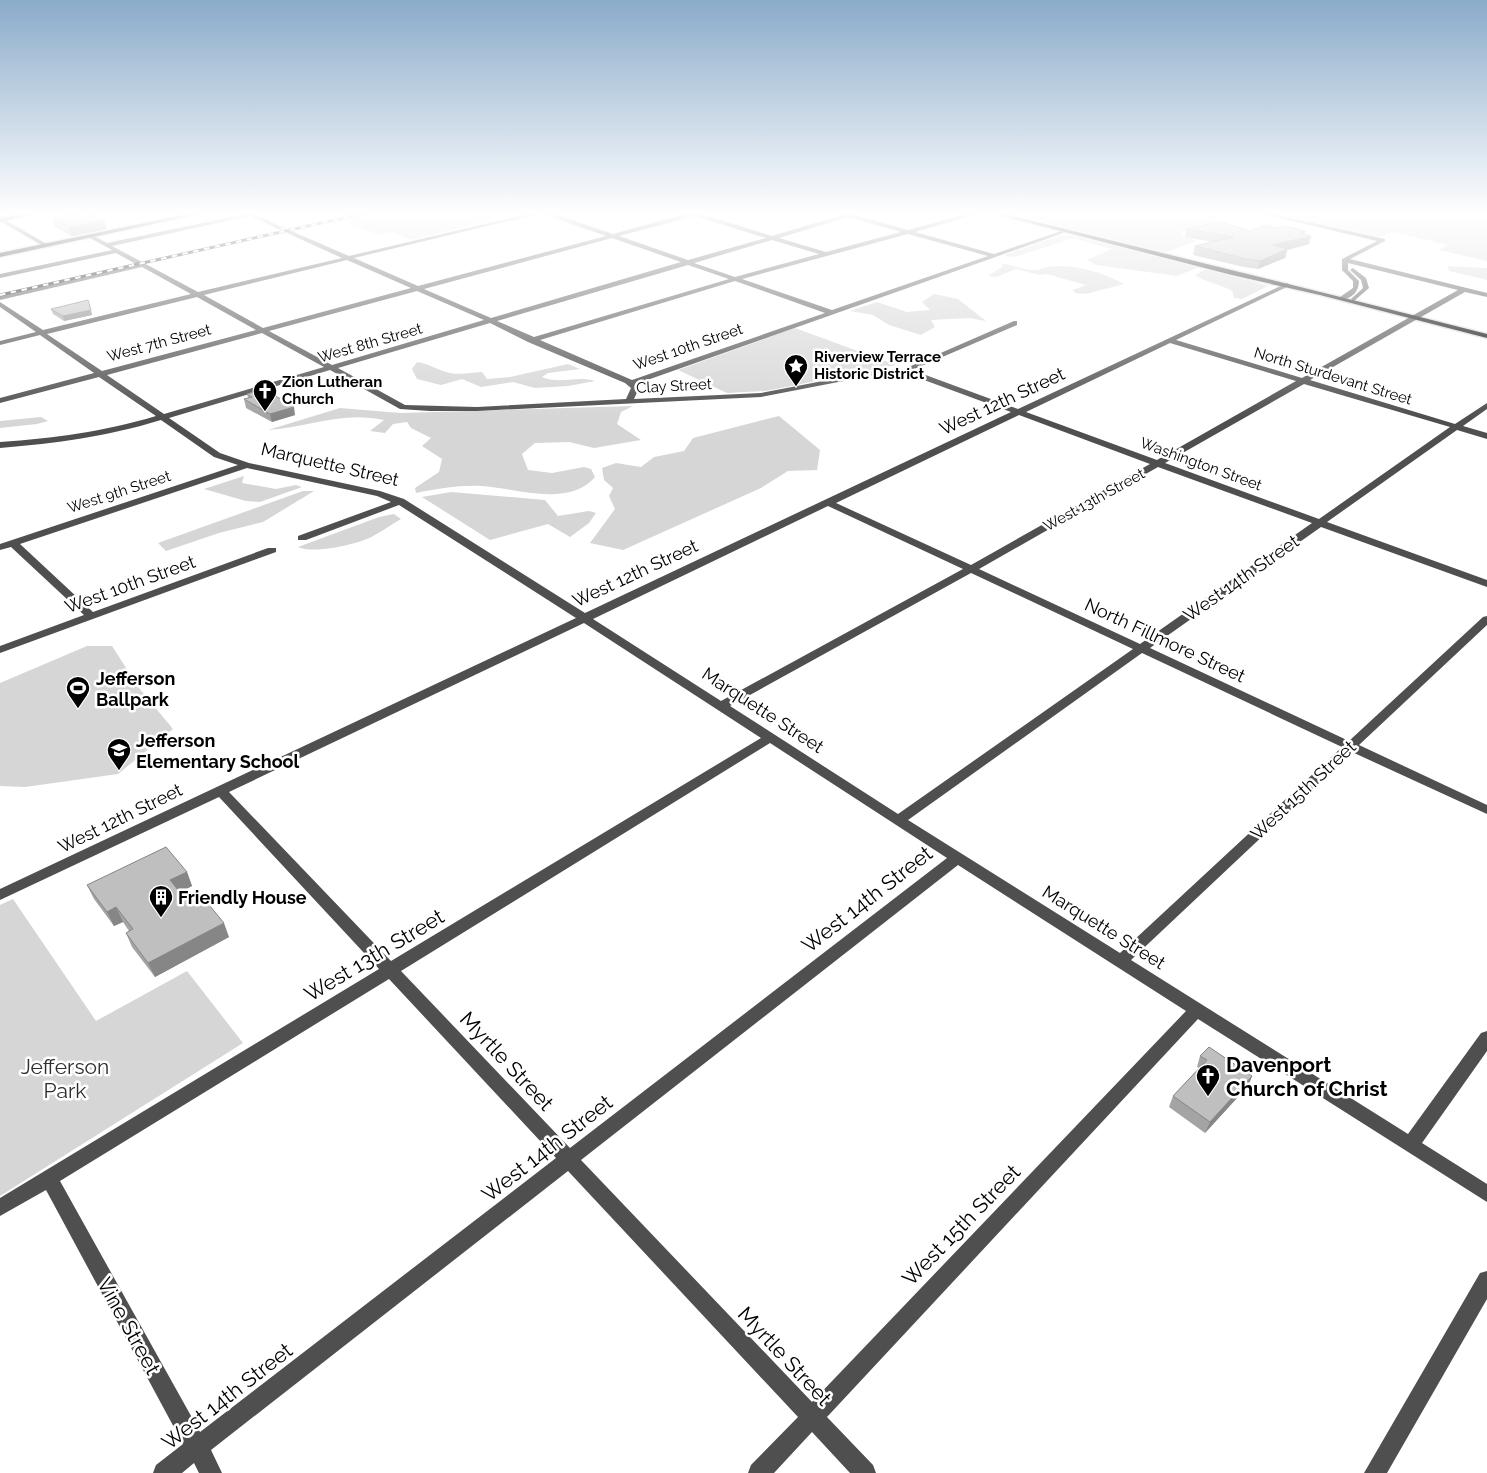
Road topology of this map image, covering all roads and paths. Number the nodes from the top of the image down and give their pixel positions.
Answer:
1 (78, 281) edge
2 (171, 281) edge
3 (255, 281) edge
4 (400, 281) edge
5 (444, 281) edge
6 (628, 281) edge
7 (729, 281) edge
8 (740, 281) edge
9 (924, 281) edge
10 (1264, 281) edge
11 (1356, 281) edge
12 (1363, 281) edge
13 (1430, 281) edge
14 (1287, 286) junction
15 (417, 288) junction
16 (1465, 289) junction
17 (197, 295) junction
18 (1487, 295) edge
19 (0, 298) edge
20 (1342, 298) junction
21 (1352, 301) junction
22 (0, 304) edge
23 (833, 313) junction
24 (1415, 317) junction
25 (490, 322) junction
26 (1014, 323) dead end
27 (262, 330) junction
28 (40, 333) junction
29 (1487, 336) edge
30 (531, 340) junction
31 (1170, 341) junction
32 (0, 343) edge
33 (332, 368) junction
34 (906, 371) junction
35 (99, 374) junction
36 (1303, 381) junction
37 (631, 383) junction
38 (0, 401) edge
39 (629, 402) junction
40 (1487, 405) edge
41 (1018, 413) junction
42 (163, 418) junction
43 (1456, 427) junction
44 (1487, 436) edge
45 (0, 445) edge
46 (1158, 464) junction
47 (247, 465) junction
48 (401, 501) junction
49 (827, 502) junction
50 (1320, 522) junction
51 (302, 538) dead end
52 (13, 543) junction
53 (0, 547) edge
54 (272, 550) dead end
55 (971, 569) junction
56 (1487, 584) edge
57 (91, 616) junction
58 (582, 617) junction
59 (1487, 619) edge
60 (1141, 648) junction
61 (0, 650) edge
62 (721, 706) junction
63 (770, 738) junction
64 (1350, 746) junction
65 (220, 790) junction
66 (1487, 810) edge
67 (898, 820) junction
68 (957, 858) junction
69 (0, 895) edge
70 (1120, 961) junction
71 (390, 970) junction
72 (1197, 1010) junction
73 (1487, 1038) edge
74 (1410, 1144) junction
75 (569, 1160) junction
76 (49, 1178) junction
77 (1487, 1194) edge
78 (0, 1208) edge
79 (1487, 1280) edge
80 (811, 1416) junction
81 (197, 1448) junction
82 (164, 1473) edge
83 (211, 1473) edge
84 (759, 1473) edge
85 (865, 1473) edge
86 (1375, 1473) edge

1 - 19 street
2 - 17 street, Clay Street
3 - 17 street
4 - 15 street
5 - 15 street, West 7th Street
6 - 25 street, West 8th Street
7 - 30 street
8 - 23 street
9 - 23 street, West 10th Street
10 - 14 main road
11 - 20 street
12 - 21 street
13 - 16 street
14 - 20 main road
14 - 31 street, West 12th Street
15 - 25 street
15 - 27 street, West 7th Street
16 - 18 street
16 - 24 street, West 13th Street
17 - 27 street, Clay Street
17 - 28 street
20 - 21 main road
21 - 24 main road
22 - 28 street, Marquette Street
23 - 37 street, West 10th Street
24 - 29 main road
24 - 36 street, West 13th Street
25 - 30 street
25 - 33 street, West 8th Street
26 - 34 street, Clay Street
27 - 33 street, Clay Street
27 - 35 street, West 7th Street
28 - 32 street
28 - 35 street, Marquette Street
30 - 37 street
31 - 36 street, North Sturdevant Street
31 - 41 street, West 12th Street
33 - 39 street, Clay Street
33 - 42 street, West 8th Street
34 - 39 street, Clay Street
34 - 41 street, Washington Street
35 - 38 street, West 7th Street
35 - 42 street, Marquette Street
36 - 43 street, North Sturdevant Street
36 - 46 street, West 13th Street
37 - 39 street
40 - 43 street, West 14th Street
41 - 46 street, Washington Street
41 - 49 street, West 12th Street
42 - 45 street, West 8th Street
42 - 47 street, Marquette Street
43 - 44 street, North Sturdevant Street
43 - 50 street, West 14th Street
46 - 50 street, Washington Street
46 - 55 street, West 13th Street
47 - 48 street, Marquette Street
47 - 52 street, West 9th Street
48 - 51 street
48 - 58 street, Marquette Street
49 - 55 street, North Fillmore Street
49 - 58 street, West 12th Street
50 - 56 street, Washington Street
50 - 60 street, West 14th Street
52 - 53 street, West 9th Street
52 - 57 street
54 - 57 street, West 10th Street
55 - 60 street, North Fillmore Street
55 - 62 street, West 13th Street
57 - 61 street, West 10th Street
58 - 62 street, Marquette Street
58 - 65 street, West 12th Street
59 - 64 street, West 15th Street
60 - 64 street, North Fillmore Street
60 - 67 street, West 14th Street
62 - 63 street, Marquette Street
63 - 67 street, Marquette Street
63 - 71 street, West 13th Street
64 - 66 street, North Fillmore Street
64 - 70 street, West 15th Street
65 - 69 street, West 12th Street
65 - 71 street, Myrtle Street
67 - 68 street, Marquette Street
68 - 70 street, Marquette Street
68 - 75 street, West 14th Street
70 - 72 street, Marquette Street
71 - 75 street, Myrtle Street
71 - 76 street, West 13th Street
72 - 74 street, Marquette Street
72 - 80 street, West 15th Street
73 - 74 street
74 - 77 street, Marquette Street
75 - 80 street, Myrtle Street
75 - 81 street, West 14th Street
76 - 78 street, West 13th Street
76 - 81 street, Vine Street
79 - 86 street
80 - 84 street, West 15th Street
80 - 85 street, Myrtle Street
81 - 82 street, West 14th Street
81 - 83 street, Vine Street

